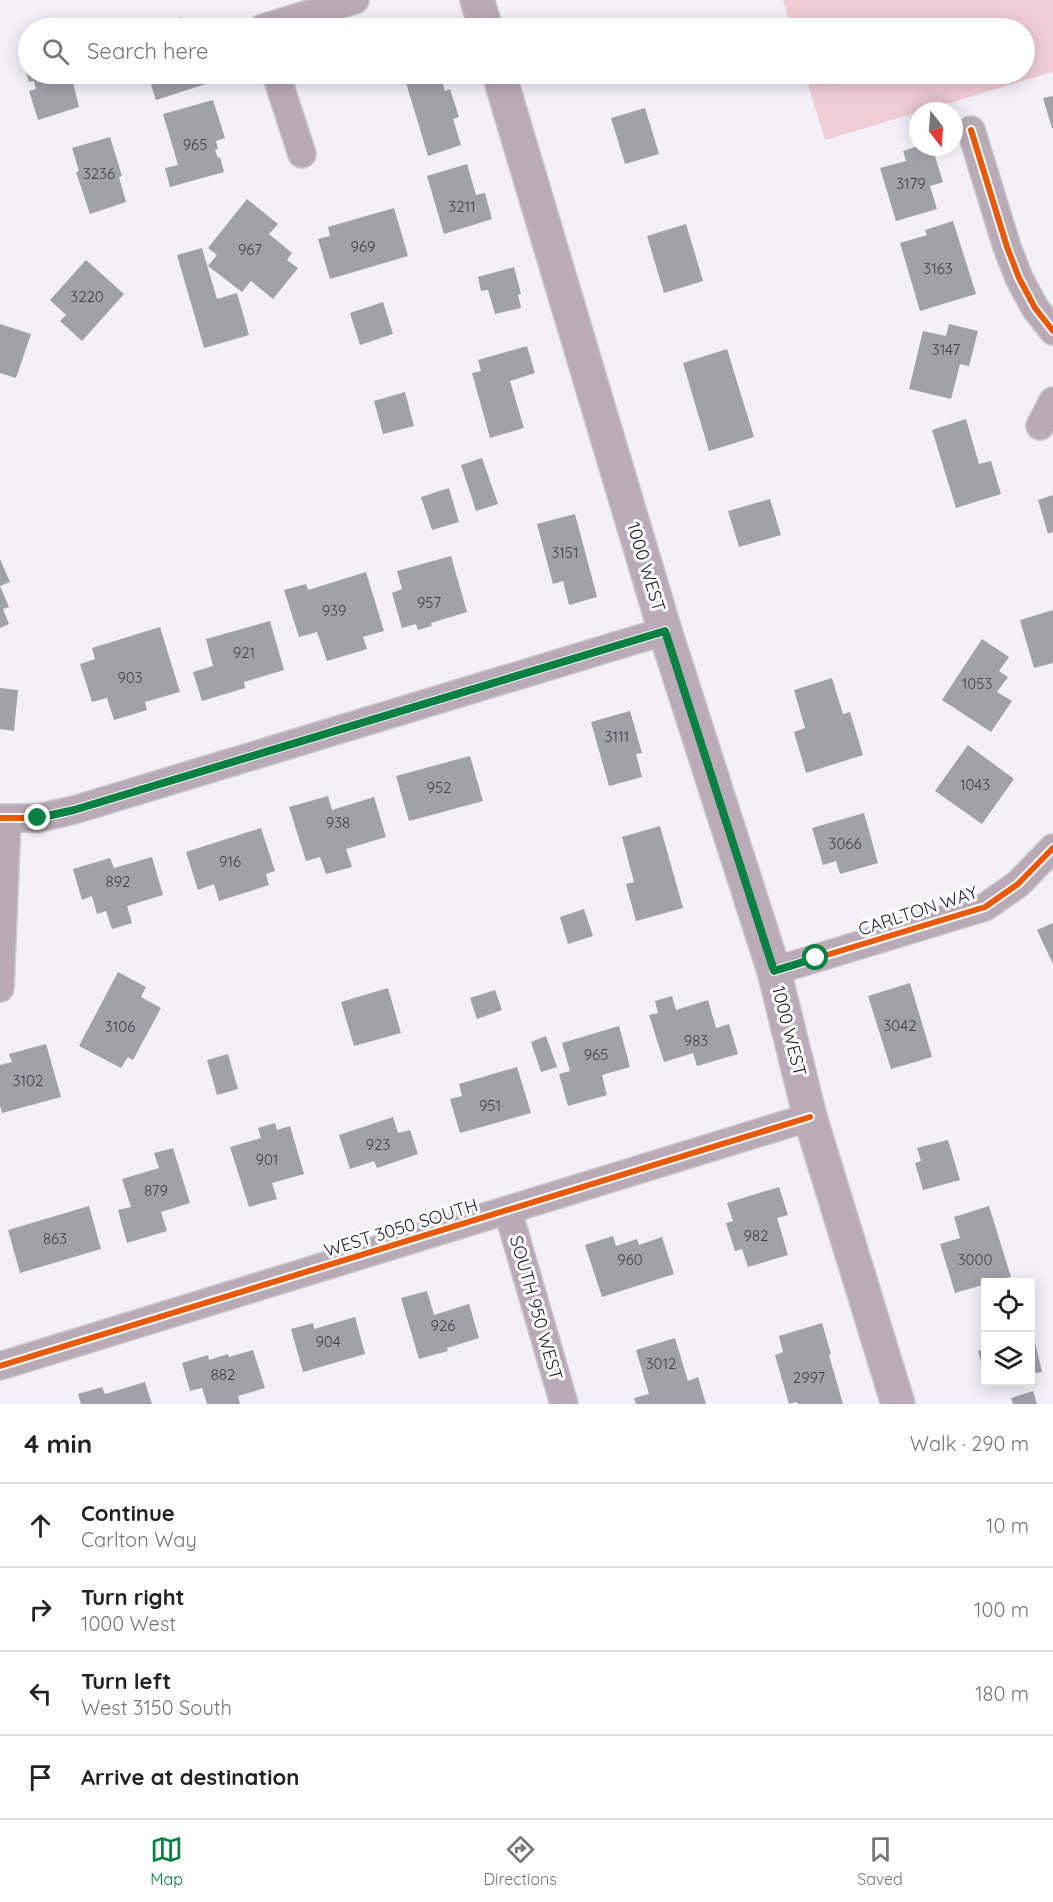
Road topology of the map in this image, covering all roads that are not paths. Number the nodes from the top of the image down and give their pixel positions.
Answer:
1 (355, 0) edge
2 (477, 0) edge
3 (296, 18) edge
4 (483, 18) edge
5 (279, 84) edge
6 (502, 84) edge
7 (971, 130) dead end
8 (302, 154) dead end
9 (1053, 331) edge
10 (1053, 401) edge
11 (1040, 426) dead end
12 (665, 631) junction
13 (3, 819) edge
14 (1053, 848) edge
15 (774, 971) junction
16 (0, 988) edge
17 (810, 1117) junction
18 (508, 1211) junction
19 (0, 1366) edge
20 (564, 1404) edge
21 (898, 1404) edge

1 - 3 street
2 - 4 main road
5 - 8 street
6 - 12 main road, 1000 WEST
7 - 9 street
10 - 11 street
12 - 13 street
12 - 15 main road, 1000 WEST
13 - 16 street
14 - 15 street, CARLTON WAY
15 - 17 main road, 1000 WEST
17 - 18 street, WEST 3050 SOUTH
17 - 21 main road, 1000 WEST
18 - 19 street, WEST 3050 SOUTH
18 - 20 street, SOUTH 950 WEST

